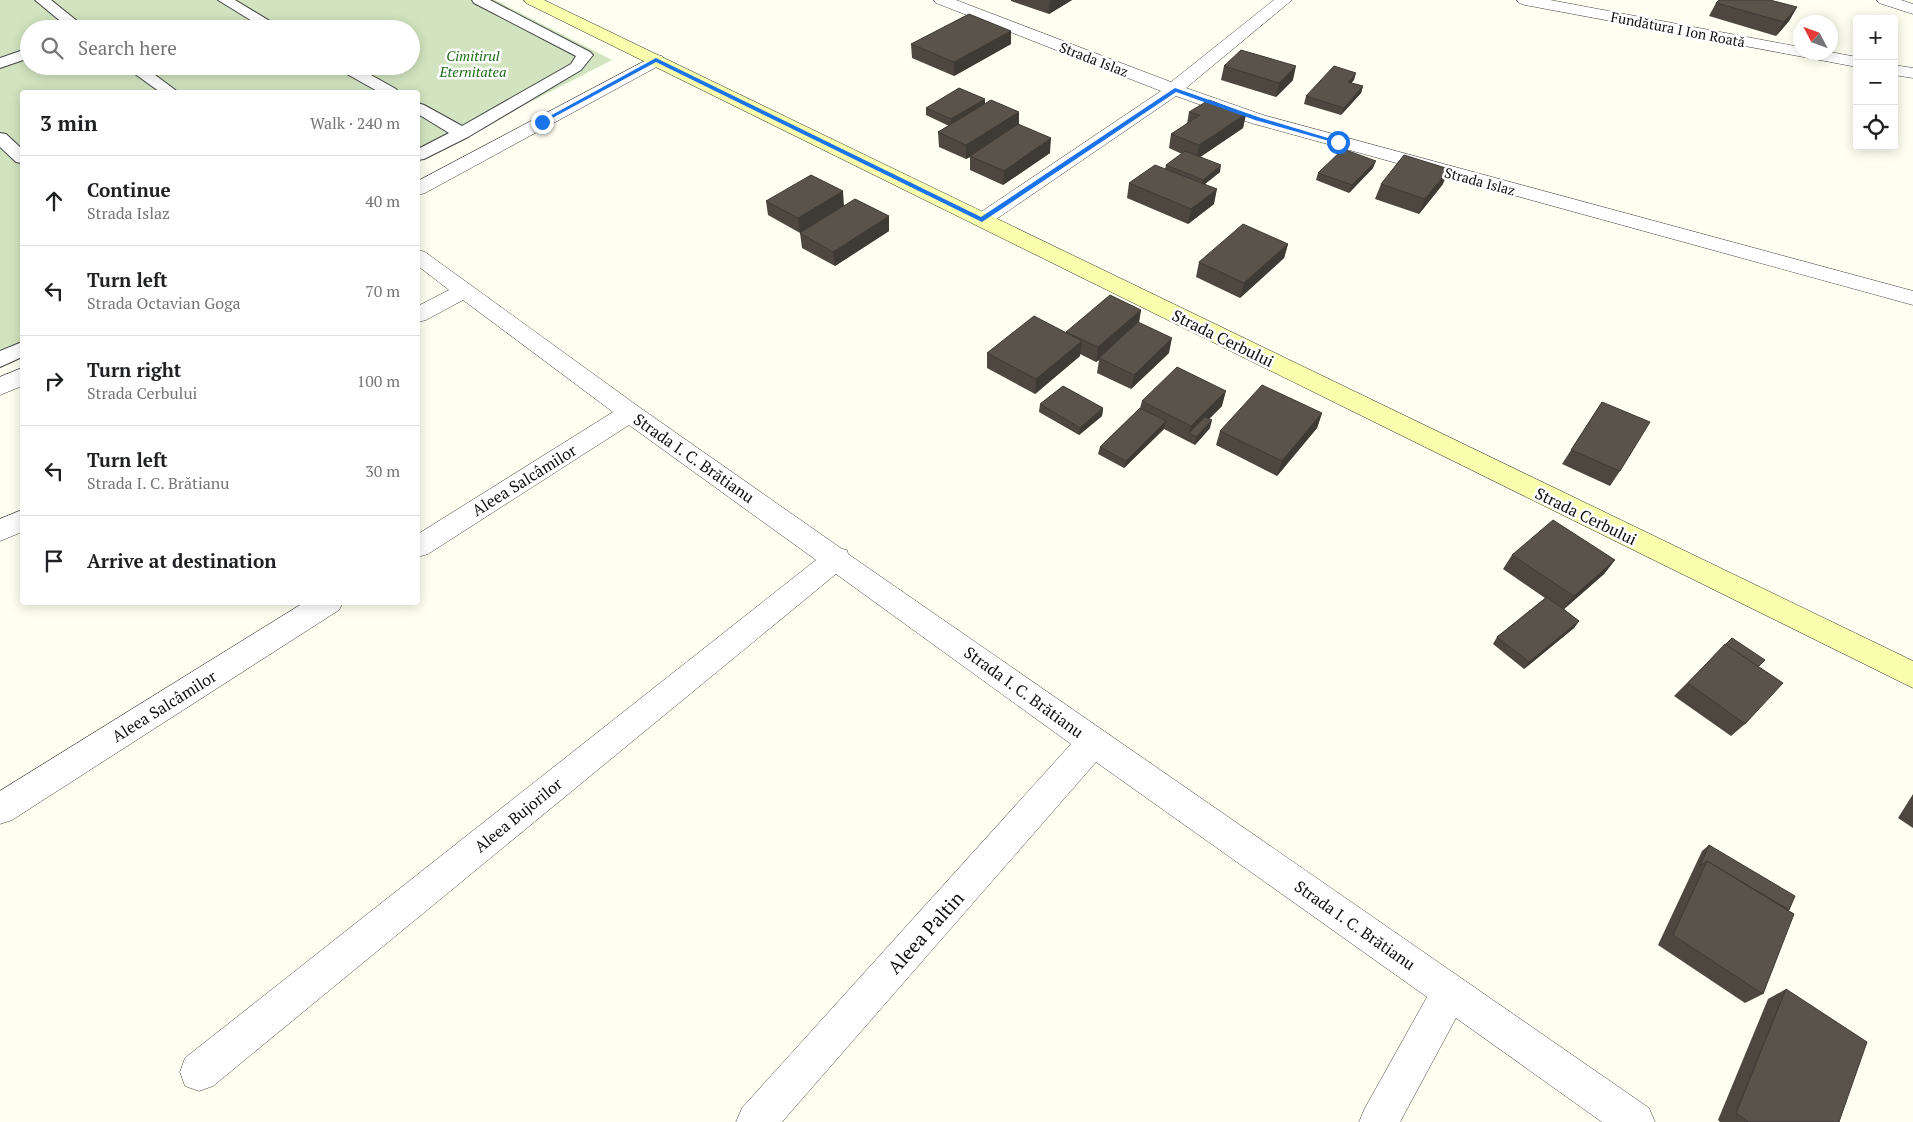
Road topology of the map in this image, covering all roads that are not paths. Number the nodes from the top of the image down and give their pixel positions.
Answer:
1 (42, 0) edge
2 (224, 0) edge
3 (479, 0) edge
4 (532, 0) edge
5 (942, 0) edge
6 (1284, 0) edge
7 (1525, 0) edge
8 (1885, 0) edge
9 (1913, 8) edge
10 (68, 20) edge
11 (260, 20) edge
12 (1793, 51) edge
13 (20, 56) edge
14 (1838, 58) edge
15 (656, 60) junction
16 (1853, 61) edge
17 (0, 63) edge
18 (1898, 71) edge
19 (1913, 74) edge
20 (145, 75) edge
21 (359, 75) edge
22 (167, 90) edge
23 (386, 90) edge
24 (1175, 90) junction
25 (420, 109) edge
26 (462, 133) junction
27 (0, 138) edge
28 (420, 154) edge
29 (20, 156) edge
30 (420, 188) edge
31 (982, 220) junction
32 (420, 258) edge
33 (464, 291) junction
34 (1913, 298) edge
35 (420, 314) edge
36 (20, 350) edge
37 (0, 360) edge
38 (20, 377) edge
39 (0, 387) edge
40 (630, 413) junction
41 (20, 521) edge
42 (0, 531) edge
43 (420, 546) edge
44 (837, 558) junction
45 (324, 605) edge
46 (1913, 675) edge
47 (1093, 742) junction
48 (0, 809) edge
49 (1450, 992) junction
50 (199, 1072) dead end
51 (756, 1122) edge
52 (1379, 1122) edge
53 (1635, 1122) edge

1 - 10 lane
2 - 11 lane
3 - 26 lane
4 - 15 street, Strada Cerbului
5 - 24 street, Strada Islaz
6 - 24 street
7 - 12 street, Fundătura I Ion Roată
8 - 9 street
13 - 17 lane
14 - 16 street
15 - 30 street
15 - 31 street, Strada Cerbului
18 - 19 street
20 - 22 lane
21 - 23 lane
24 - 31 street
24 - 34 street, Strada Islaz
25 - 26 lane
26 - 28 lane
27 - 29 lane
31 - 46 street, Strada Cerbului
32 - 33 street, Strada I. C. Brătianu
33 - 35 street
33 - 40 street, Strada I. C. Brătianu
36 - 37 lane
38 - 39 street
40 - 43 street, Aleea Salcâmilor
40 - 44 street, Strada I. C. Brătianu
41 - 42 street
44 - 47 street, Strada I. C. Brătianu
44 - 50 street, Aleea Bujorilor
45 - 48 street, Aleea Salcâmilor
47 - 49 street, Strada I. C. Brătianu
47 - 51 street, Aleea Paltin
49 - 52 street
49 - 53 street, Strada I. C. Brătianu

